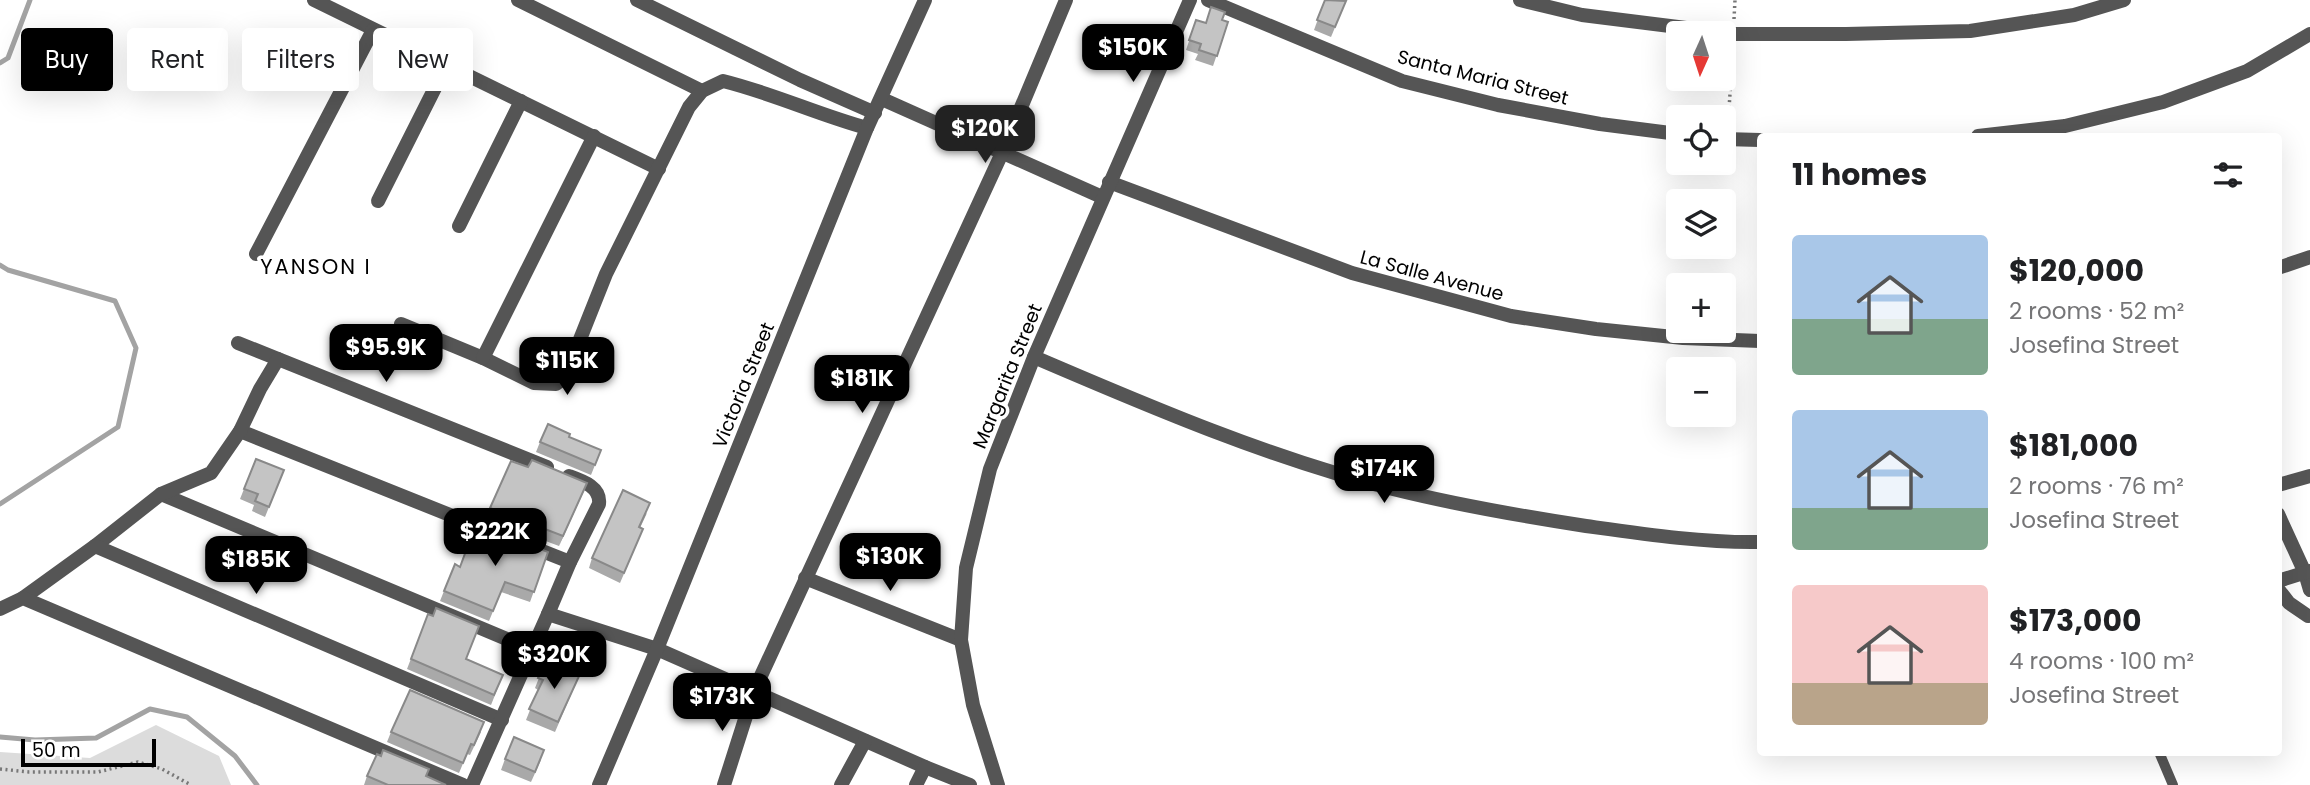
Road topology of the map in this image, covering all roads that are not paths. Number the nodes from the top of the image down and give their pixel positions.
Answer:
1 (314, 0) edge
2 (519, 0) edge
3 (637, 0) edge
4 (925, 0) edge
5 (1066, 0) edge
6 (1190, 0) edge
7 (1208, 0) edge
8 (1520, 0) edge
9 (2123, 0) edge
10 (373, 30) joint
11 (2310, 34) edge
12 (473, 77) edge
13 (433, 91) edge
14 (702, 91) junction
15 (882, 99) junction
16 (521, 101) junction
17 (875, 113) junction
18 (867, 128) junction
19 (1666, 132) edge
20 (2004, 133) edge
21 (594, 136) junction
22 (1736, 140) edge
23 (1757, 140) edge
24 (1002, 153) junction
25 (659, 169) junction
26 (1109, 182) junction
27 (1102, 197) junction
28 (378, 201) dead end
29 (459, 226) dead end
30 (256, 254) dead end
31 (2310, 257) edge
32 (2282, 267) edge
33 (401, 324) dead end
34 (1757, 341) edge
35 (238, 343) dead end
36 (1034, 357) junction
37 (483, 358) junction
38 (278, 359) junction
39 (240, 431) junction
40 (2310, 476) edge
41 (2282, 484) edge
42 (161, 494) junction
43 (2282, 522) edge
44 (1757, 542) edge
45 (95, 546) junction
46 (570, 562) junction
47 (2308, 572) edge
48 (805, 578) junction
49 (2282, 580) edge
50 (2310, 590) edge
51 (2282, 594) edge
52 (23, 598) junction
53 (2310, 599) edge
54 (0, 610) edge
55 (548, 614) junction
56 (2309, 619) edge
57 (961, 640) junction
58 (657, 649) junction
59 (533, 650) junction
60 (754, 691) junction
61 (502, 720) junction
62 (865, 741) junction
63 (2161, 756) edge
64 (925, 767) junction
65 (463, 785) edge
66 (472, 785) edge
67 (599, 785) edge
68 (724, 785) edge
69 (841, 785) edge
70 (916, 785) edge
71 (970, 785) edge
72 (999, 785) edge
73 (2173, 785) edge

1 - 10 street
2 - 14 street
3 - 17 street
4 - 15 street, Victoria Street
5 - 24 street
6 - 26 street, Margarita Street
7 - 19 street, Santa Maria Street
8 - 9 street
10 - 30 street
11 - 20 street
12 - 16 street
13 - 28 street
14 - 18 street
14 - 25 street
15 - 17 street, Victoria Street
15 - 24 street
16 - 21 street
16 - 29 street
17 - 18 street, Victoria Street
18 - 58 street, Victoria Street
21 - 25 street
21 - 37 street
22 - 23 street
24 - 27 street
24 - 48 street
25 - 37 street
26 - 27 street, Margarita Street
26 - 34 street, La Salle Avenue
27 - 36 street, Margarita Street
31 - 32 street
33 - 37 street
35 - 38 street
36 - 44 street
36 - 57 street, Margarita Street
38 - 39 street
38 - 46 street
39 - 42 street
39 - 46 street
40 - 41 street
42 - 45 street
42 - 59 street
43 - 47 street
45 - 52 street
45 - 61 street
46 - 55 street
47 - 49 street
47 - 50 street
48 - 57 street
48 - 60 street
51 - 56 street
52 - 54 street
52 - 65 street
53 - 56 street
55 - 58 street
55 - 59 street
57 - 72 street, Margarita Street
58 - 60 street
58 - 67 street, Victoria Street
59 - 61 street
60 - 62 street
60 - 68 street
61 - 66 street
62 - 64 street
62 - 69 street
63 - 73 lane
64 - 70 street
64 - 71 street

